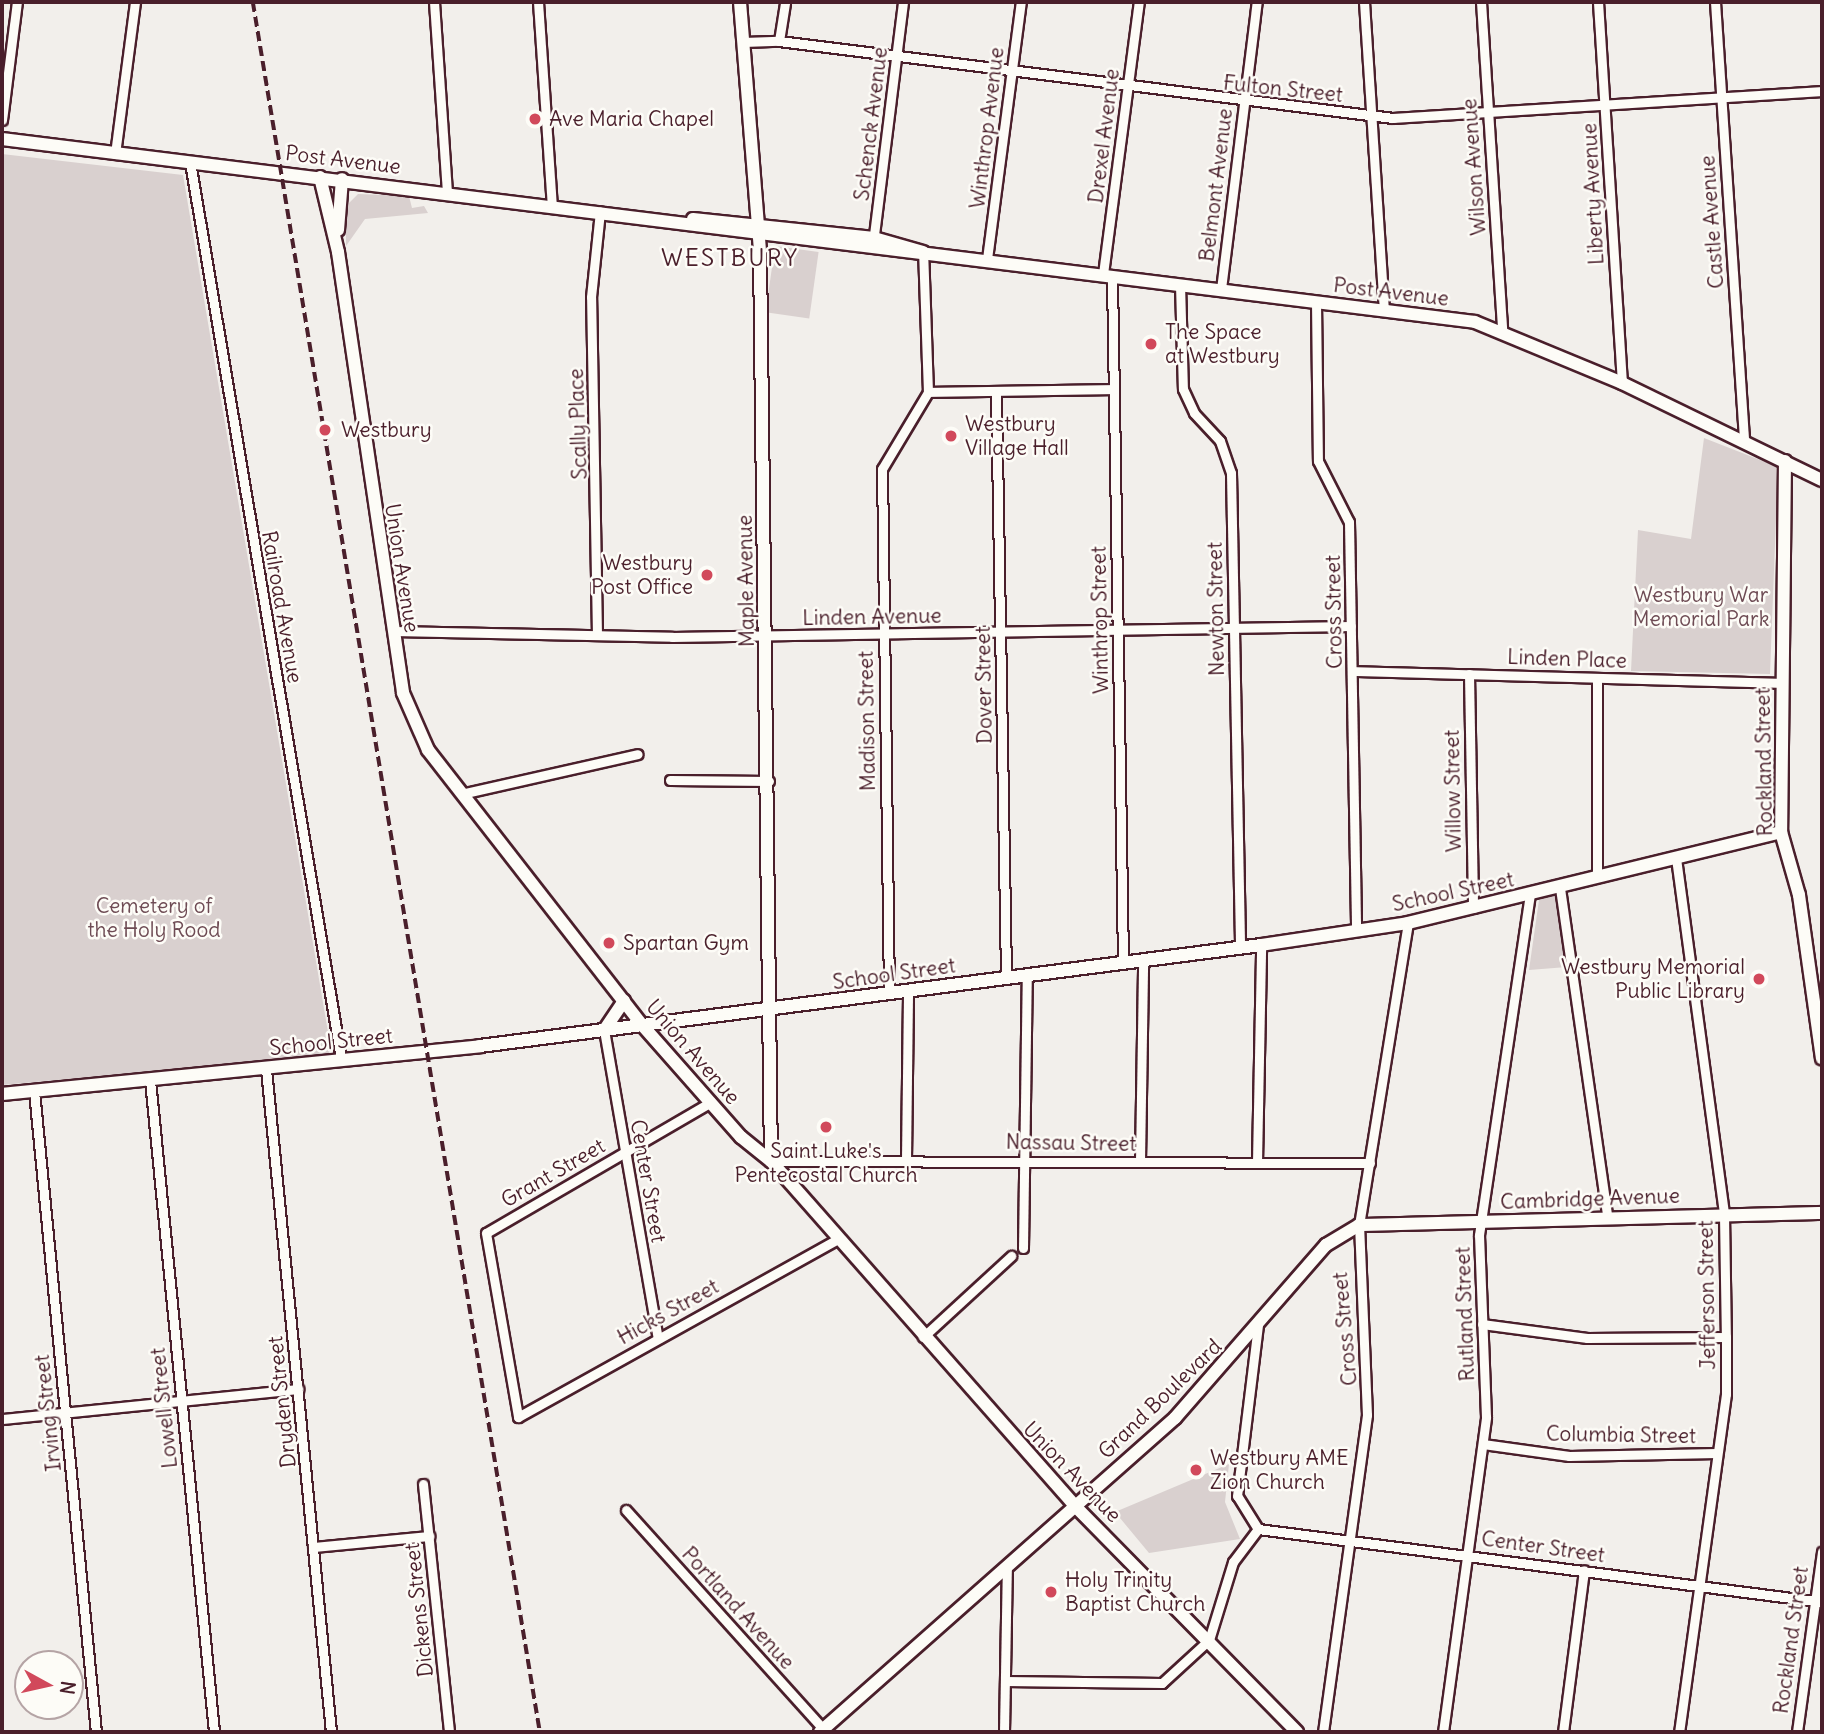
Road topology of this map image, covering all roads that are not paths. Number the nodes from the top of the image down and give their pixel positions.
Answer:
1 (17, 2) edge
2 (135, 2) edge
3 (434, 2) edge
4 (538, 2) edge
5 (740, 2) edge
6 (785, 2) edge
7 (903, 2) edge
8 (1021, 2) edge
9 (1139, 2) edge
10 (1257, 2) edge
11 (1364, 2) edge
12 (1481, 2) edge
13 (1598, 2) edge
14 (1715, 2) edge
15 (779, 41) junction
16 (743, 42) junction
17 (896, 57) junction
18 (1012, 72) junction
19 (1128, 88) junction
20 (1822, 91) edge
21 (1721, 97) junction
22 (1244, 103) junction
23 (1605, 105) junction
24 (1488, 112) junction
25 (1371, 116) junction
26 (2, 120) edge
27 (2, 139) edge
28 (115, 154) junction
29 (190, 162) junction
30 (320, 177) junction
31 (342, 179) junction
32 (447, 193) junction
33 (552, 205) junction
34 (600, 211) junction
35 (759, 230) junction
36 (874, 238) junction
37 (872, 251) junction
38 (338, 252) junction
39 (923, 252) junction
40 (988, 259) junction
41 (1108, 275) junction
42 (1180, 284) junction
43 (1221, 289) junction
44 (1316, 302) junction
45 (1384, 310) junction
46 (1502, 330) junction
47 (1622, 383) junction
48 (1114, 389) junction
49 (996, 391) junction
50 (928, 393) junction
51 (1744, 440) junction
52 (1785, 461) junction
53 (1822, 480) edge
54 (1351, 626) junction
55 (1234, 628) junction
56 (1117, 630) junction
57 (393, 631) junction
58 (1000, 632) junction
59 (884, 634) junction
60 (597, 635) junction
61 (766, 636) junction
62 (1352, 671) junction
63 (1469, 674) junction
64 (1597, 678) junction
65 (1781, 683) junction
66 (638, 754) dead end
67 (670, 780) dead end
68 (769, 781) junction
69 (461, 793) junction
70 (1780, 832) junction
71 (1676, 858) junction
72 (1597, 877) junction
73 (1560, 888) junction
74 (1530, 895) junction
75 (1473, 908) junction
76 (1408, 923) junction
77 (1356, 931) junction
78 (1261, 945) junction
79 (1240, 948) junction
80 (1143, 961) junction
81 (1123, 963) junction
82 (1027, 976) junction
83 (1006, 978) junction
84 (908, 992) junction
85 (889, 994) junction
86 (624, 1001) junction
87 (773, 1010) junction
88 (643, 1026) junction
89 (604, 1030) junction
90 (1822, 1058) edge
91 (341, 1059) junction
92 (266, 1069) junction
93 (150, 1080) junction
94 (34, 1091) junction
95 (2, 1094) edge
96 (711, 1101) junction
97 (625, 1152) junction
98 (906, 1159) junction
99 (1025, 1160) junction
100 (771, 1161) junction
101 (1140, 1161) junction
102 (1257, 1162) junction
103 (1370, 1163) junction
104 (1822, 1213) edge
105 (1724, 1215) junction
106 (1607, 1216) junction
107 (1481, 1222) junction
108 (1359, 1225) junction
109 (836, 1240) junction
110 (1023, 1248) dead end
111 (1010, 1256) dead end
112 (1258, 1324) junction
113 (1482, 1324) junction
114 (923, 1337) junction
115 (1726, 1337) junction
116 (658, 1338) junction
117 (298, 1389) junction
118 (181, 1401) junction
119 (65, 1412) junction
120 (518, 1416) joint
121 (2, 1419) edge
122 (1483, 1444) junction
123 (1717, 1454) junction
124 (424, 1484) dead end
125 (1075, 1506) junction
126 (626, 1510) dead end
127 (1258, 1529) junction
128 (429, 1536) junction
129 (1349, 1539) junction
130 (313, 1548) junction
131 (1822, 1552) edge
132 (1468, 1555) junction
133 (1007, 1567) junction
134 (1584, 1570) junction
135 (1699, 1586) junction
136 (1819, 1602) edge
137 (1209, 1640) junction
138 (1005, 1681) junction
139 (821, 1731) edge
140 (96, 1732) edge
141 (214, 1732) edge
142 (331, 1732) edge
143 (449, 1732) edge
144 (1004, 1732) edge
145 (1297, 1732) edge
146 (1323, 1732) edge
147 (1443, 1732) edge
148 (1563, 1732) edge
149 (1679, 1732) edge
150 (1797, 1732) edge

1 - 26 street
2 - 28 street
3 - 32 street
4 - 33 street
5 - 16 main road, Maple Avenue
6 - 15 street
7 - 17 street, Schenck Avenue
8 - 18 street, Winthrop Avenue
9 - 19 street, Drexel Avenue
10 - 22 street, Belmont Avenue
11 - 25 street
12 - 24 street, Wilson Avenue
13 - 23 street, Liberty Avenue
14 - 21 street, Castle Avenue
15 - 16 street, Fulton Street
15 - 17 street, Fulton Street
16 - 35 main road, Maple Avenue
17 - 18 street, Fulton Street
17 - 36 street, Schenck Avenue
18 - 19 street, Fulton Street
18 - 40 street, Winthrop Avenue
19 - 22 street, Fulton Street
19 - 41 street, Drexel Avenue
20 - 21 street, Fulton Street
21 - 23 street, Fulton Street
21 - 51 street, Castle Avenue
22 - 25 street, Fulton Street
22 - 43 street, Belmont Avenue
23 - 24 street, Fulton Street
23 - 47 street, Liberty Avenue
24 - 25 street, Fulton Street
24 - 46 street, Wilson Avenue
25 - 45 street
27 - 28 main road, Post Avenue
28 - 29 main road, Post Avenue
29 - 30 main road, Post Avenue
29 - 91 street, Railroad Avenue
30 - 31 main road, Post Avenue
30 - 38 main road, Union Avenue
31 - 32 main road, Post Avenue
31 - 38 main road, Union Avenue
32 - 33 main road, Post Avenue
33 - 34 main road, Post Avenue
34 - 35 main road, Post Avenue
34 - 60 street, Scally Place
35 - 36 main road, Post Avenue
35 - 37 main road, Post Avenue
35 - 61 main road, Maple Avenue
36 - 37 street, Schenck Avenue
36 - 39 main road, Post Avenue
37 - 39 main road, Post Avenue
38 - 57 main road, Union Avenue
39 - 40 main road, Post Avenue
39 - 50 street
40 - 41 main road, Post Avenue
41 - 42 main road, Post Avenue
41 - 48 street, Winthrop Street
42 - 43 main road, Post Avenue
42 - 55 street, Newton Street
43 - 44 main road, Post Avenue
44 - 45 main road, Post Avenue
44 - 54 street, Cross Street
45 - 46 main road, Post Avenue
46 - 47 main road, Post Avenue
47 - 51 main road, Post Avenue
48 - 49 street
48 - 56 street, Winthrop Street
49 - 50 street
49 - 58 street, Dover Street
50 - 59 street, Madison Street
51 - 52 main road, Post Avenue
52 - 53 main road, Post Avenue
52 - 65 main road, Rockland Street
54 - 55 street, Linden Avenue
54 - 62 street, Cross Street
55 - 56 street, Linden Avenue
55 - 79 street, Newton Street
56 - 58 street, Linden Avenue
56 - 81 street, Winthrop Street
57 - 60 street, Linden Avenue
57 - 69 main road, Union Avenue
58 - 59 street, Linden Avenue
58 - 83 street, Dover Street
59 - 61 street, Linden Avenue
59 - 85 street, Madison Street
60 - 61 street, Linden Avenue
61 - 68 main road, Maple Avenue
62 - 63 street, Linden Place
62 - 77 street, Cross Street
63 - 64 street, Linden Place
63 - 75 street, Willow Street
64 - 65 street, Linden Place
64 - 72 street
65 - 70 main road, Rockland Street
66 - 69 street
67 - 68 street
68 - 87 main road, Maple Avenue
69 - 86 main road, Union Avenue
70 - 71 main road, School Street
70 - 90 main road, Rockland Street
71 - 72 main road, School Street
71 - 105 street, Jefferson Street
72 - 73 main road, School Street
73 - 74 main road, School Street
73 - 106 street
74 - 75 main road, School Street
74 - 107 street, Rutland Street
75 - 76 main road, School Street
76 - 77 main road, School Street
76 - 103 street, Cross Street
77 - 78 main road, School Street
78 - 79 main road, School Street
78 - 102 street
79 - 80 main road, School Street
80 - 81 main road, School Street
80 - 101 street
81 - 82 main road, School Street
82 - 83 main road, School Street
82 - 99 street
83 - 84 main road, School Street
84 - 85 main road, School Street
84 - 98 street
85 - 87 main road, School Street
86 - 88 main road, Union Avenue
86 - 89 main road
87 - 88 main road, School Street
87 - 100 main road, Maple Avenue
88 - 89 main road, School Street
88 - 96 main road, Union Avenue
89 - 91 main road, School Street
89 - 97 street, Center Street
91 - 92 main road, School Street
92 - 93 main road, School Street
92 - 117 street, Dryden Street
93 - 94 main road, School Street
93 - 118 street, Lowell Street
94 - 95 main road, School Street
94 - 119 street, Irving Street
96 - 97 street, Grant Street
96 - 100 main road, Union Avenue
97 - 116 street, Center Street
97 - 120 street, Grant Street
98 - 99 street, Nassau Street
98 - 100 street, Nassau Street
99 - 101 street, Nassau Street
99 - 110 street
100 - 109 main road, Union Avenue
101 - 102 street, Nassau Street
102 - 103 street, Nassau Street
103 - 108 street, Cross Street
104 - 105 main road, Cambridge Avenue
105 - 106 main road, Cambridge Avenue
105 - 115 street, Jefferson Street
106 - 107 main road, Cambridge Avenue
107 - 108 main road, Cambridge Avenue
107 - 113 street, Rutland Street
108 - 112 main road, Grand Boulevard
108 - 129 street, Cross Street
109 - 114 main road, Union Avenue
109 - 116 street, Hicks Street
111 - 114 street
112 - 125 main road, Grand Boulevard
112 - 127 street
113 - 115 street
113 - 122 street, Rutland Street
114 - 125 main road, Union Avenue
115 - 123 street, Jefferson Street
116 - 120 street, Hicks Street
117 - 118 street
117 - 130 street, Dryden Street
118 - 119 street
118 - 141 street, Lowell Street
119 - 121 street
119 - 140 street, Irving Street
122 - 123 street, Columbia Street
122 - 132 street, Rutland Street
123 - 135 street, Jefferson Street
124 - 128 street, Dickens Street
125 - 133 main road, Grand Boulevard
125 - 137 main road, Union Avenue
126 - 139 street, Portland Avenue
127 - 129 street, Center Street
127 - 137 street
128 - 130 street
128 - 143 street, Dickens Street
129 - 132 street, Center Street
129 - 146 street, Cross Street
130 - 142 street, Dryden Street
131 - 136 street, Rockland Street
132 - 134 street, Center Street
132 - 147 street, Rutland Street
133 - 138 street
133 - 139 main road, Grand Boulevard
134 - 135 street, Center Street
134 - 148 street
135 - 136 street, Center Street
135 - 149 street, Jefferson Street
136 - 150 street, Rockland Street
137 - 138 street
137 - 145 main road, Union Avenue
138 - 144 street

